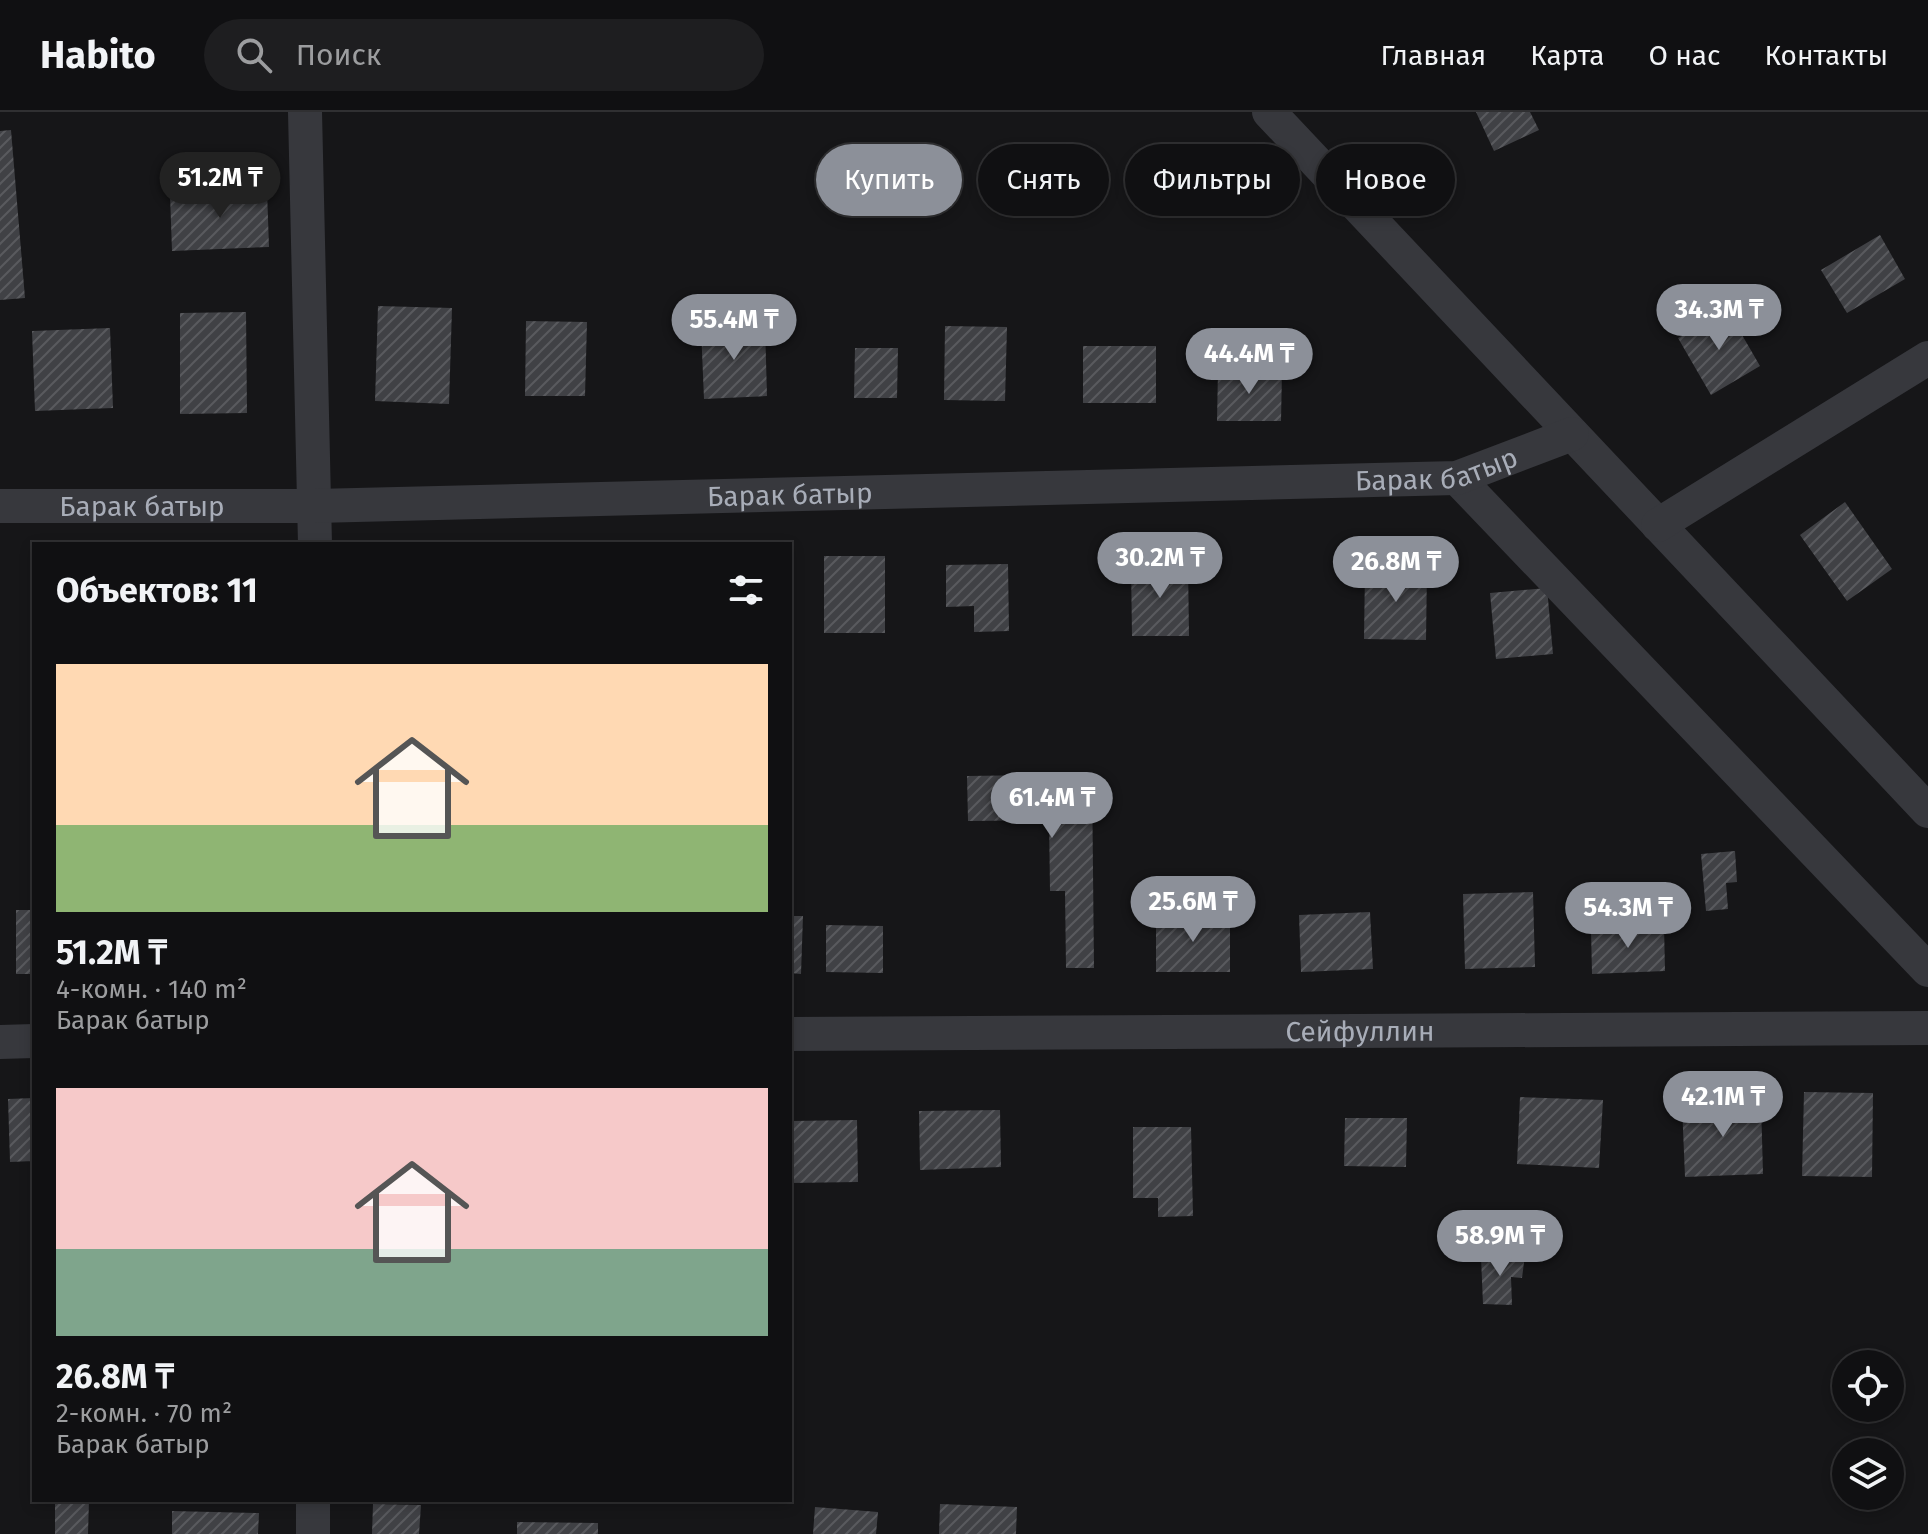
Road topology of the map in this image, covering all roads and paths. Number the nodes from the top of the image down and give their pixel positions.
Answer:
1 (305, 112) edge
2 (1269, 112) edge
3 (1928, 358) edge
4 (1572, 434) junction
5 (1457, 478) junction
6 (0, 506) edge
7 (315, 506) junction
8 (1658, 525) junction
9 (315, 542) edge
10 (1928, 811) edge
11 (1928, 970) edge
12 (1928, 1028) edge
13 (792, 1034) edge
14 (32, 1041) edge
15 (0, 1042) edge
16 (313, 1502) edge
17 (313, 1534) edge

1 - 7 street
2 - 4 street
3 - 8 street
4 - 5 street, Барак батыр
4 - 8 street
5 - 7 street, Барак батыр
5 - 11 street
6 - 7 street, Барак батыр
7 - 9 street
8 - 10 street
12 - 13 street, Сейфуллин
14 - 15 street
16 - 17 street

